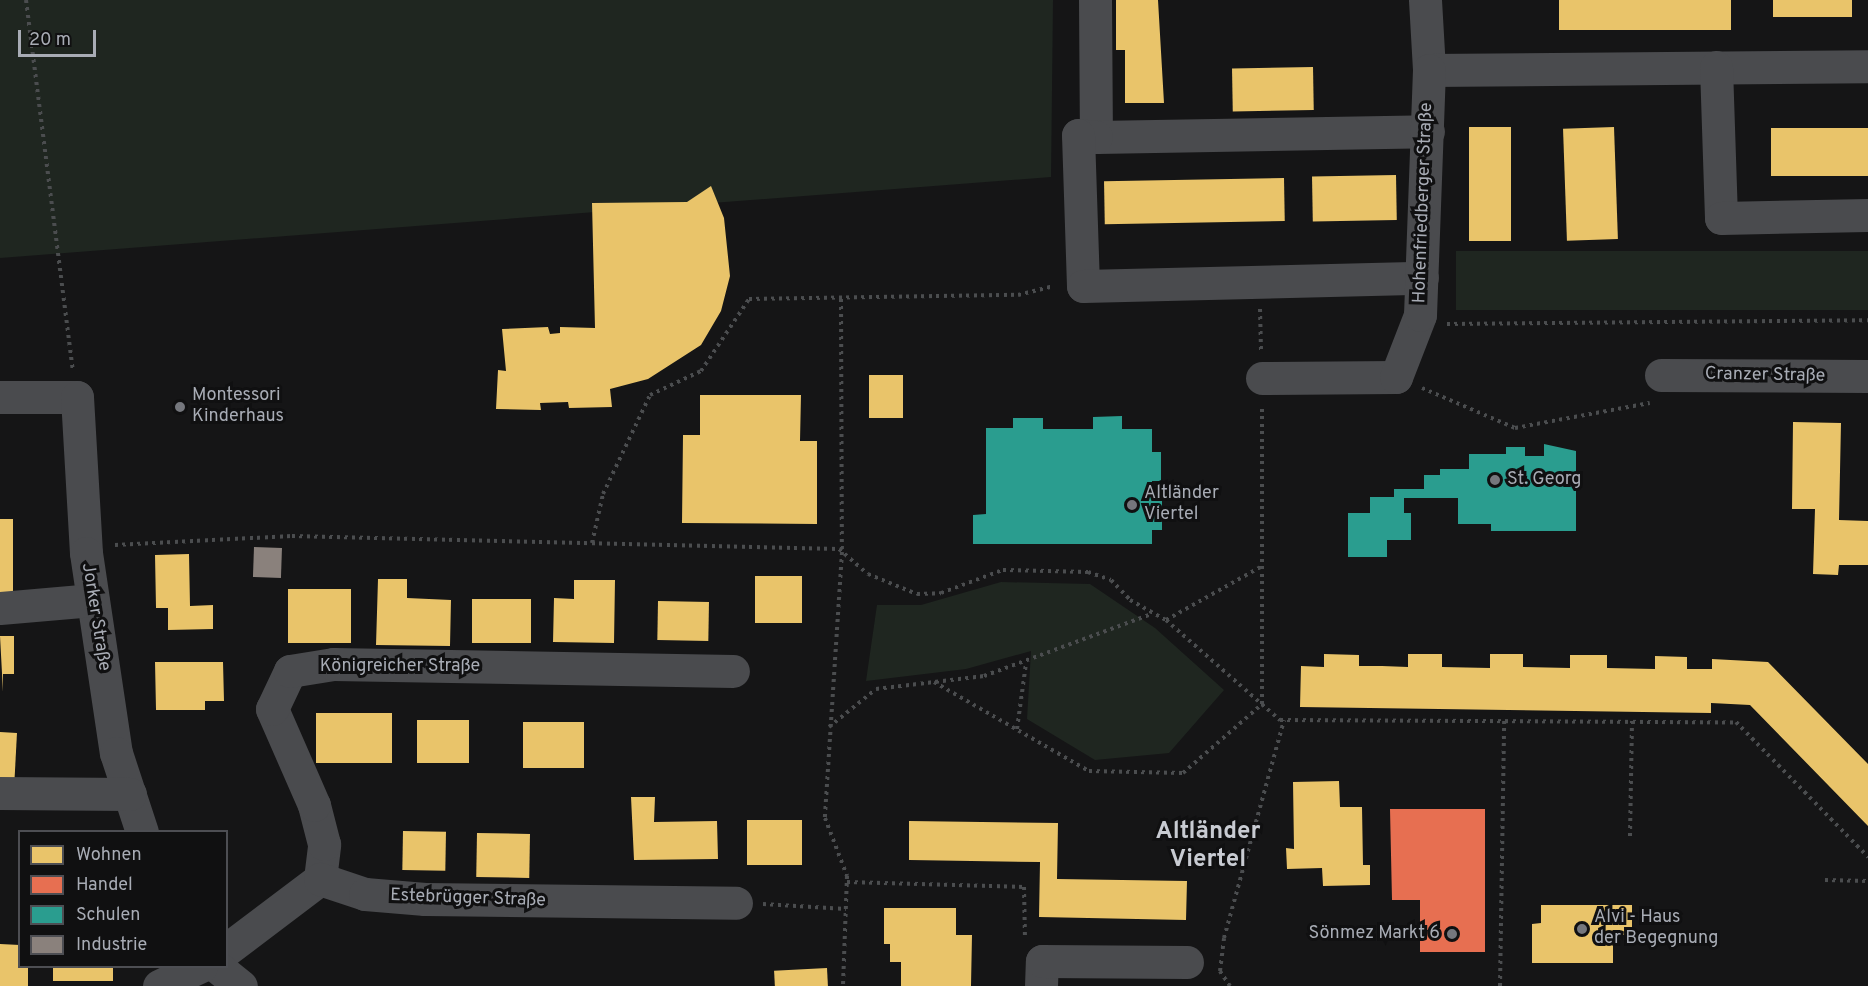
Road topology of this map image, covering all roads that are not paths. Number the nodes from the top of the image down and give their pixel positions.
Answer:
1 (1095, 0) edge
2 (1425, 0) edge
3 (1868, 66) edge
4 (1716, 67) junction
5 (1429, 70) junction
6 (1428, 131) junction
7 (1096, 137) junction
8 (1868, 215) edge
9 (1422, 278) junction
10 (1661, 375) road end
11 (1868, 376) edge
12 (1262, 378) road end
13 (0, 397) edge
14 (93, 600) junction
15 (0, 608) edge
16 (733, 671) dead end
17 (0, 794) edge
18 (130, 794) junction
19 (142, 830) edge
20 (320, 879) junction
21 (736, 903) road end
22 (228, 948) edge
23 (1186, 962) dead end
24 (197, 968) edge
25 (218, 968) edge
26 (1041, 974) edge
27 (159, 986) edge
28 (241, 986) edge

1 - 7 street
2 - 5 street, Hohenfriedberger Straße
3 - 4 street
4 - 5 street
4 - 8 street
5 - 6 street, Hohenfriedberger Straße
6 - 7 street
6 - 9 street, Hohenfriedberger Straße
7 - 9 street
9 - 12 street, Hohenfriedberger Straße
10 - 11 street, Cranzer Straße
13 - 14 street, Jorker Straße
14 - 15 street
14 - 18 street, Jorker Straße
16 - 20 street, Königreicher Straße
17 - 18 street
18 - 19 street, Jorker Straße
20 - 21 street, Estebrügger Straße
20 - 22 street
23 - 26 street
24 - 27 street
25 - 28 street

